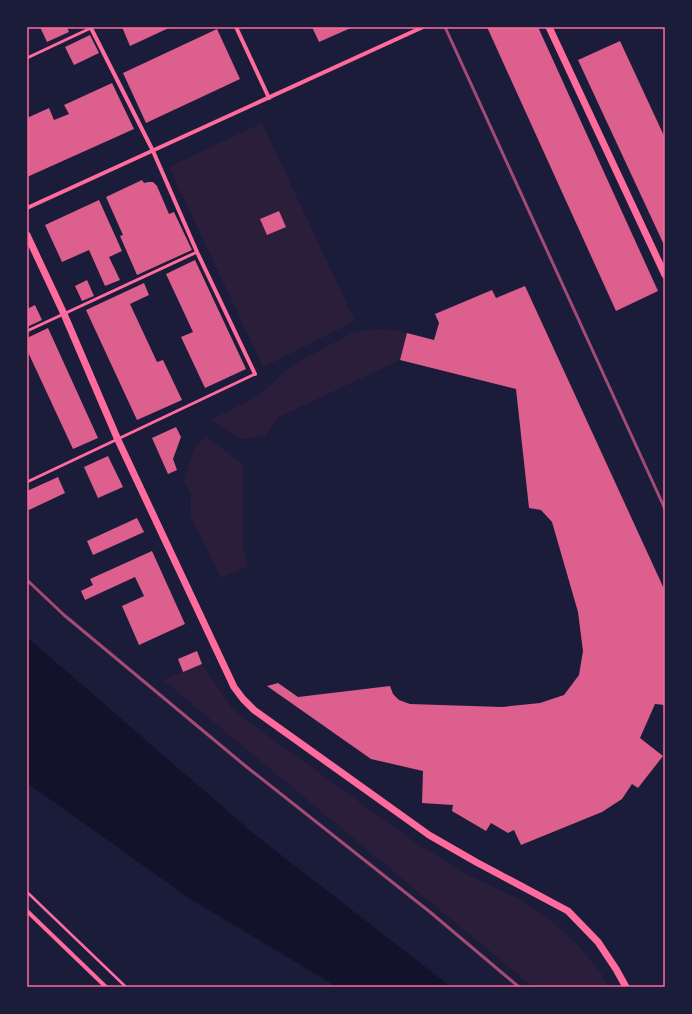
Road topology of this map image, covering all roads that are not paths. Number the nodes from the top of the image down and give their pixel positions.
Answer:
1 (92, 27) edge
2 (236, 27) edge
3 (423, 27) edge
4 (550, 27) edge
5 (27, 58) edge
6 (269, 98) junction
7 (153, 151) junction
8 (27, 208) edge
9 (27, 235) edge
10 (197, 252) junction
11 (665, 275) edge
12 (64, 314) junction
13 (27, 332) edge
14 (255, 374) joint
15 (118, 440) junction
16 (27, 482) edge
17 (27, 911) edge
18 (106, 987) edge
19 (626, 987) edge

1 - 5 lane
1 - 7 street
2 - 6 street
3 - 6 street
4 - 11 street
6 - 7 street
7 - 8 street
7 - 10 street
9 - 12 street
10 - 12 lane
10 - 14 street
12 - 13 lane
12 - 15 street
14 - 15 lane
15 - 16 lane
15 - 19 street
17 - 18 street

